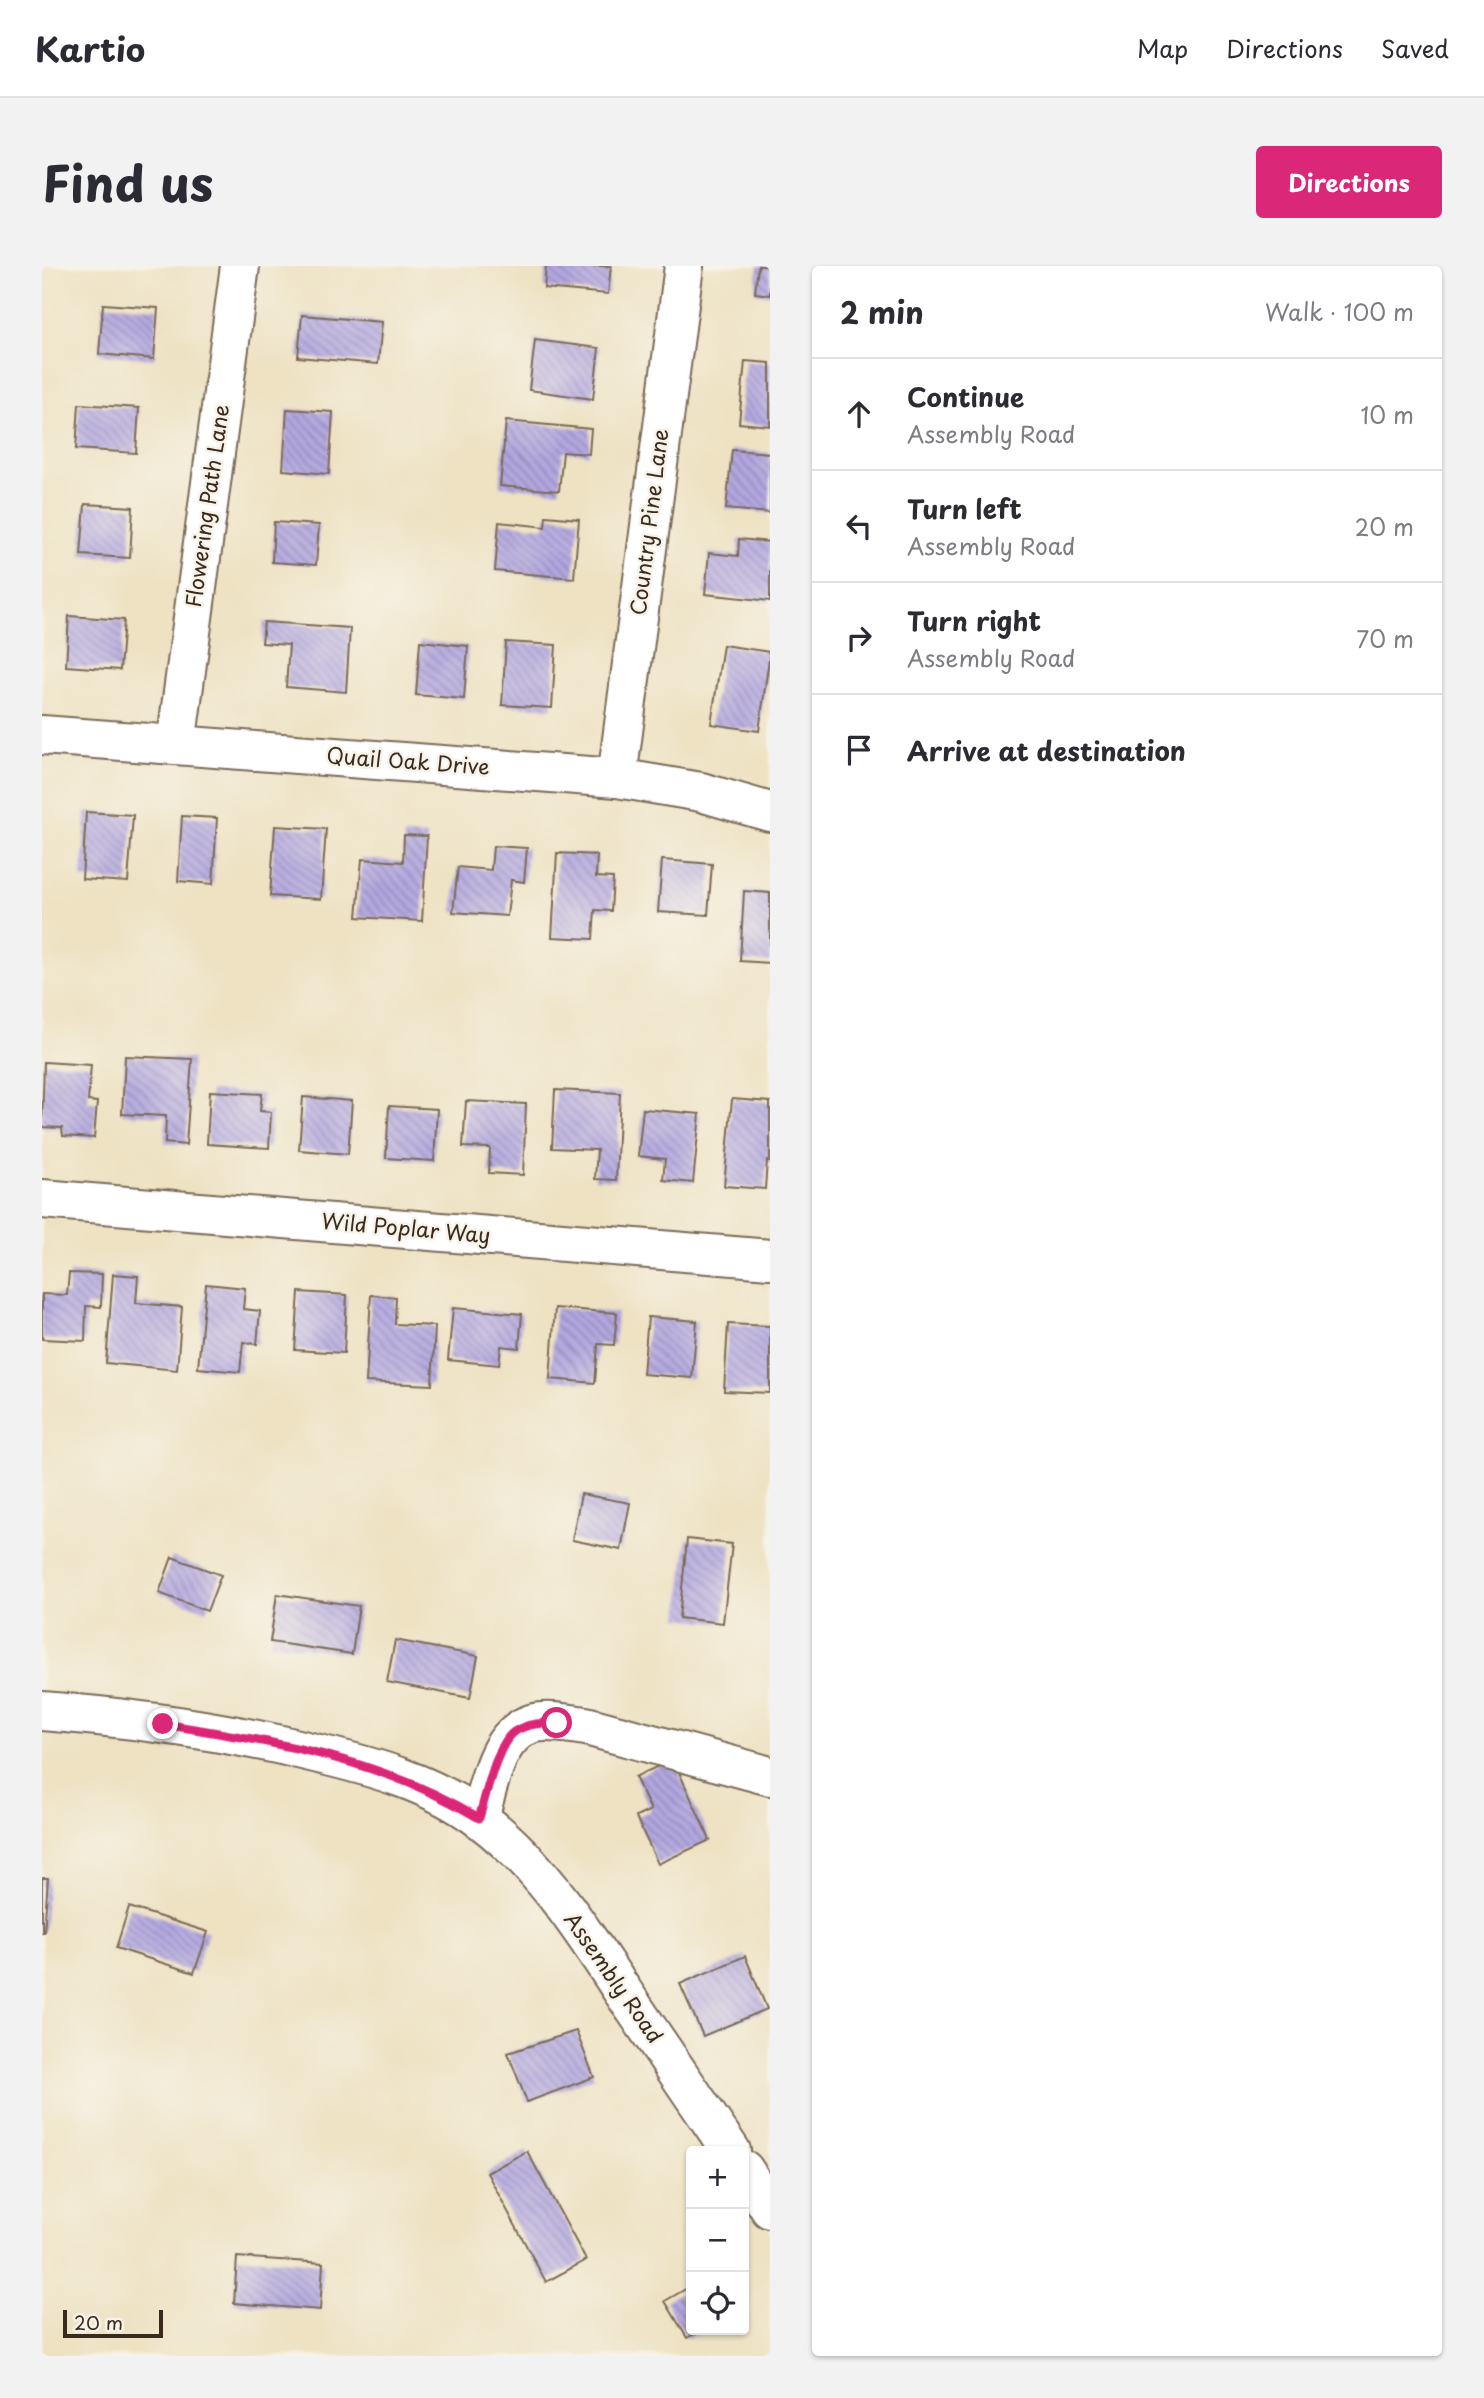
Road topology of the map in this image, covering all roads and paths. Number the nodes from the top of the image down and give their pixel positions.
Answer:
1 (240, 266) edge
2 (684, 266) edge
3 (42, 735) edge
4 (176, 745) junction
5 (617, 778) junction
6 (770, 811) edge
7 (42, 1199) edge
8 (770, 1259) edge
9 (42, 1711) edge
10 (770, 1776) edge
11 (479, 1818) junction
12 (728, 2146) edge
13 (749, 2178) edge
14 (770, 2209) edge

1 - 4 street, Flowering Path Lane
2 - 5 street, Country Pine Lane
3 - 4 street, Quail Oak Drive
4 - 5 street, Quail Oak Drive
5 - 6 street, Quail Oak Drive
7 - 8 street, Wild Poplar Way
9 - 11 street, Assembly Road
10 - 11 street
11 - 12 street, Assembly Road
13 - 14 street

